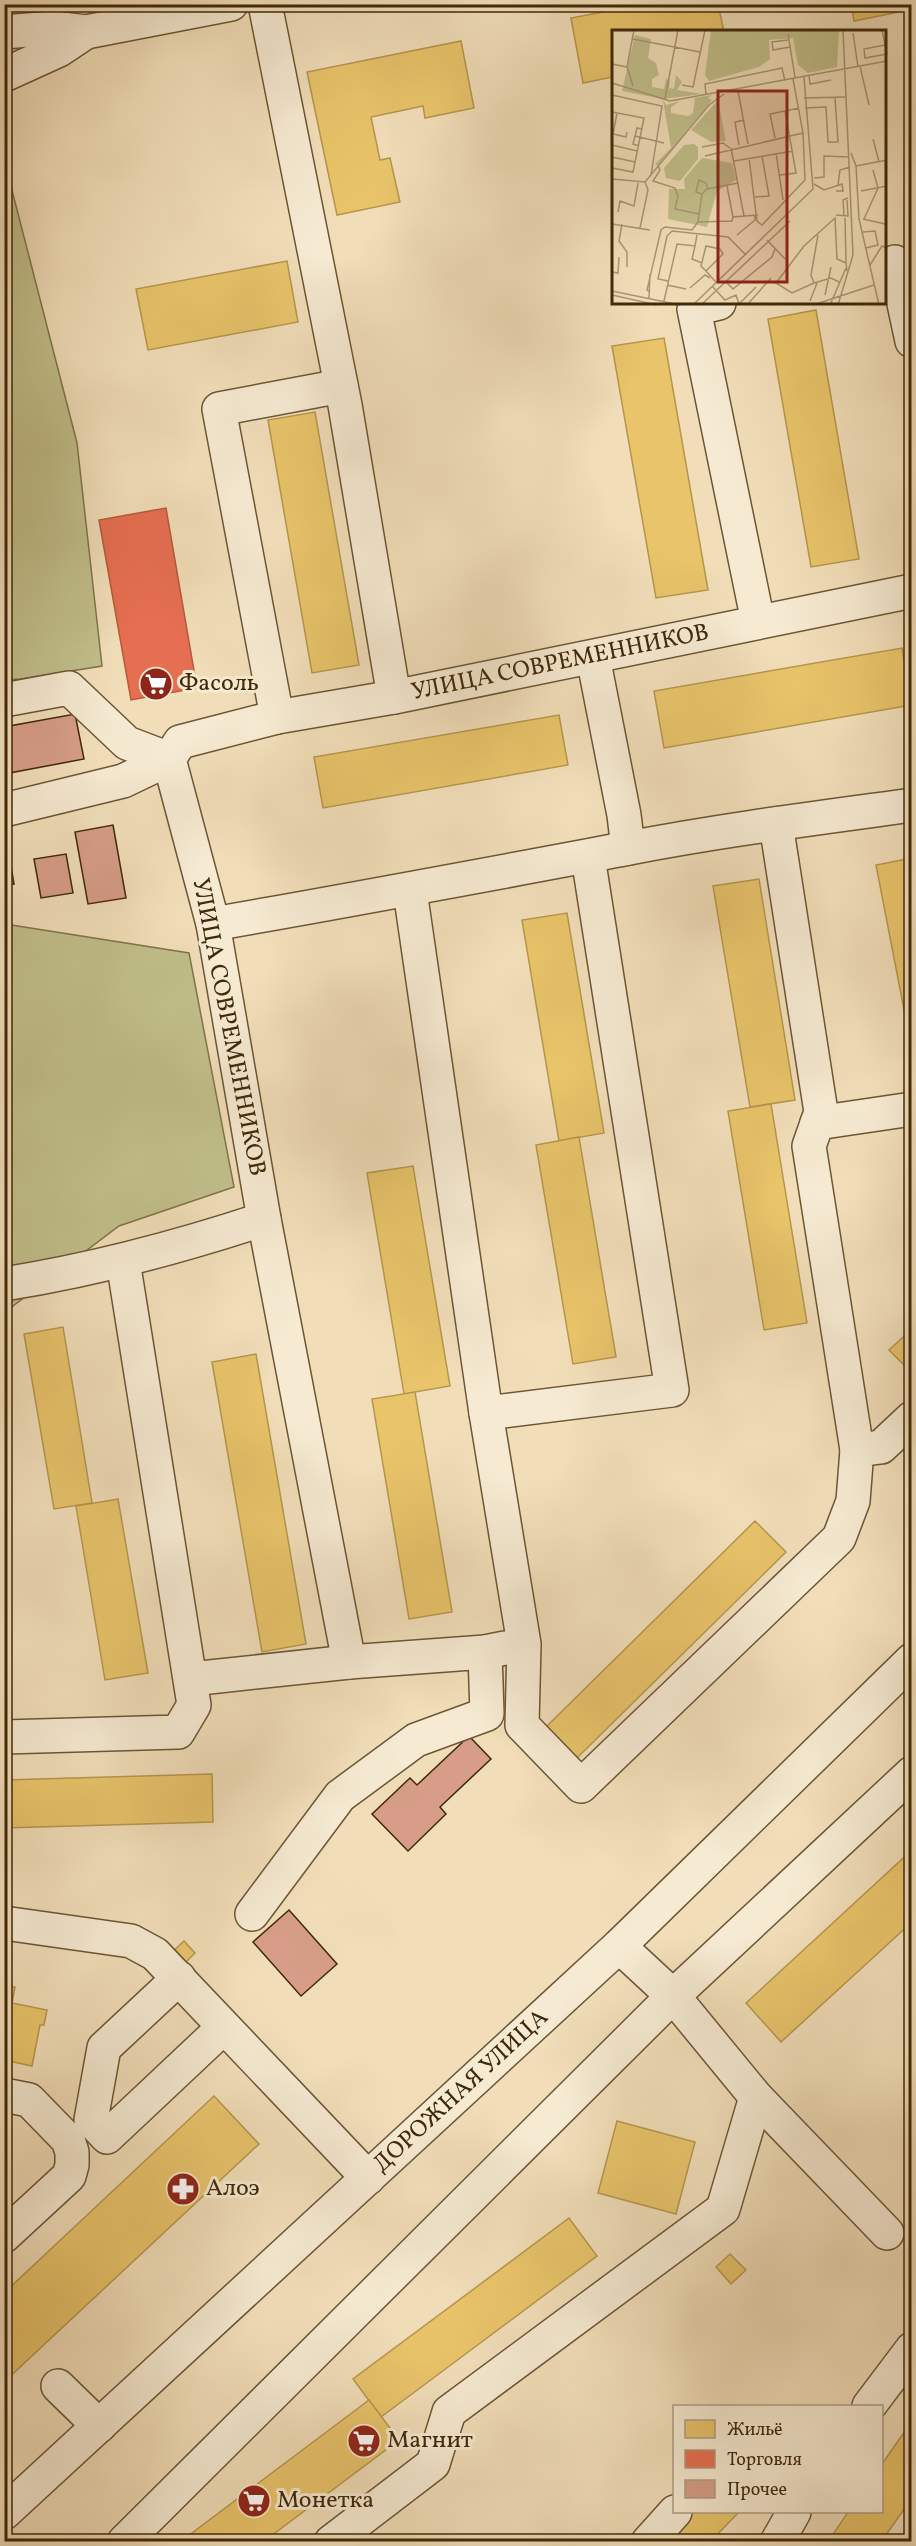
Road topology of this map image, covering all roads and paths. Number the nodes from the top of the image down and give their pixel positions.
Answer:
1 (231, 4) edge
2 (265, 4) edge
3 (4, 32) edge
4 (86, 32) junction
5 (4, 75) edge
6 (897, 261) edge
7 (714, 304) edge
8 (912, 341) edge
9 (341, 386) junction
10 (912, 591) edge
11 (758, 622) junction
12 (592, 657) junction
13 (394, 698) junction
14 (4, 700) edge
15 (277, 717) junction
16 (169, 759) junction
17 (912, 806) edge
18 (4, 810) edge
19 (776, 824) junction
20 (628, 848) junction
21 (588, 857) junction
22 (410, 891) junction
23 (213, 924) junction
24 (912, 1109) edge
25 (817, 1123) junction
26 (264, 1219) junction
27 (123, 1261) junction
28 (4, 1284) edge
29 (486, 1413) junction
30 (912, 1418) edge
31 (856, 1450) junction
32 (524, 1644) junction
33 (485, 1652) junction
34 (912, 1660) edge
35 (349, 1662) junction
36 (191, 1679) junction
37 (4, 1737) edge
38 (912, 1773) edge
39 (252, 1914) dead end
40 (4, 1923) edge
41 (619, 1946) junction
42 (179, 1978) junction
43 (673, 1996) junction
44 (224, 2026) junction
45 (4, 2095) edge
46 (756, 2097) junction
47 (368, 2178) junction
48 (887, 2233) dead end
49 (4, 2236) edge
50 (912, 2349) edge
51 (58, 2386) dead end
52 (870, 2405) edge
53 (99, 2426) junction
54 (4, 2513) edge
55 (673, 2513) edge
56 (793, 2513) edge
57 (124, 2541) edge
58 (330, 2541) edge
59 (648, 2541) edge
60 (777, 2541) edge

1 - 4 street
2 - 9 street
3 - 4 street
4 - 5 street
6 - 8 street
7 - 11 street
9 - 13 street
9 - 15 street
10 - 11 street, УЛИЦА СОВРЕМЕННИКОВ
11 - 12 street, УЛИЦА СОВРЕМЕННИКОВ
12 - 13 street, УЛИЦА СОВРЕМЕННИКОВ
12 - 20 street
13 - 15 street, УЛИЦА СОВРЕМЕННИКОВ
14 - 16 street
15 - 16 street, УЛИЦА СОВРЕМЕННИКОВ
16 - 18 street
16 - 23 street, УЛИЦА СОВРЕМЕННИКОВ
17 - 19 street
19 - 20 street
19 - 25 street
20 - 21 street
21 - 22 street
21 - 29 street
22 - 23 street
22 - 29 street
23 - 26 street, УЛИЦА СОВРЕМЕННИКОВ
24 - 25 street
25 - 31 street
26 - 27 street
26 - 35 street, УЛИЦА СОВРЕМЕННИКОВ
27 - 28 street
27 - 36 street
29 - 32 street
30 - 31 street
31 - 32 street
32 - 33 street
33 - 35 street
33 - 39 street
34 - 41 street, ДОРОЖНАЯ УЛИЦА
35 - 36 street
36 - 37 street
38 - 43 street
40 - 42 street
41 - 43 street
41 - 47 street, ДОРОЖНАЯ УЛИЦА
42 - 44 street
42 - 44 street
43 - 46 street
43 - 57 street
44 - 47 street
45 - 49 street
46 - 48 street
46 - 58 street
47 - 53 street, ДОРОЖНАЯ УЛИЦА
50 - 52 street
51 - 53 street
53 - 54 street, ДОРОЖНАЯ УЛИЦА
55 - 59 street
56 - 60 street

